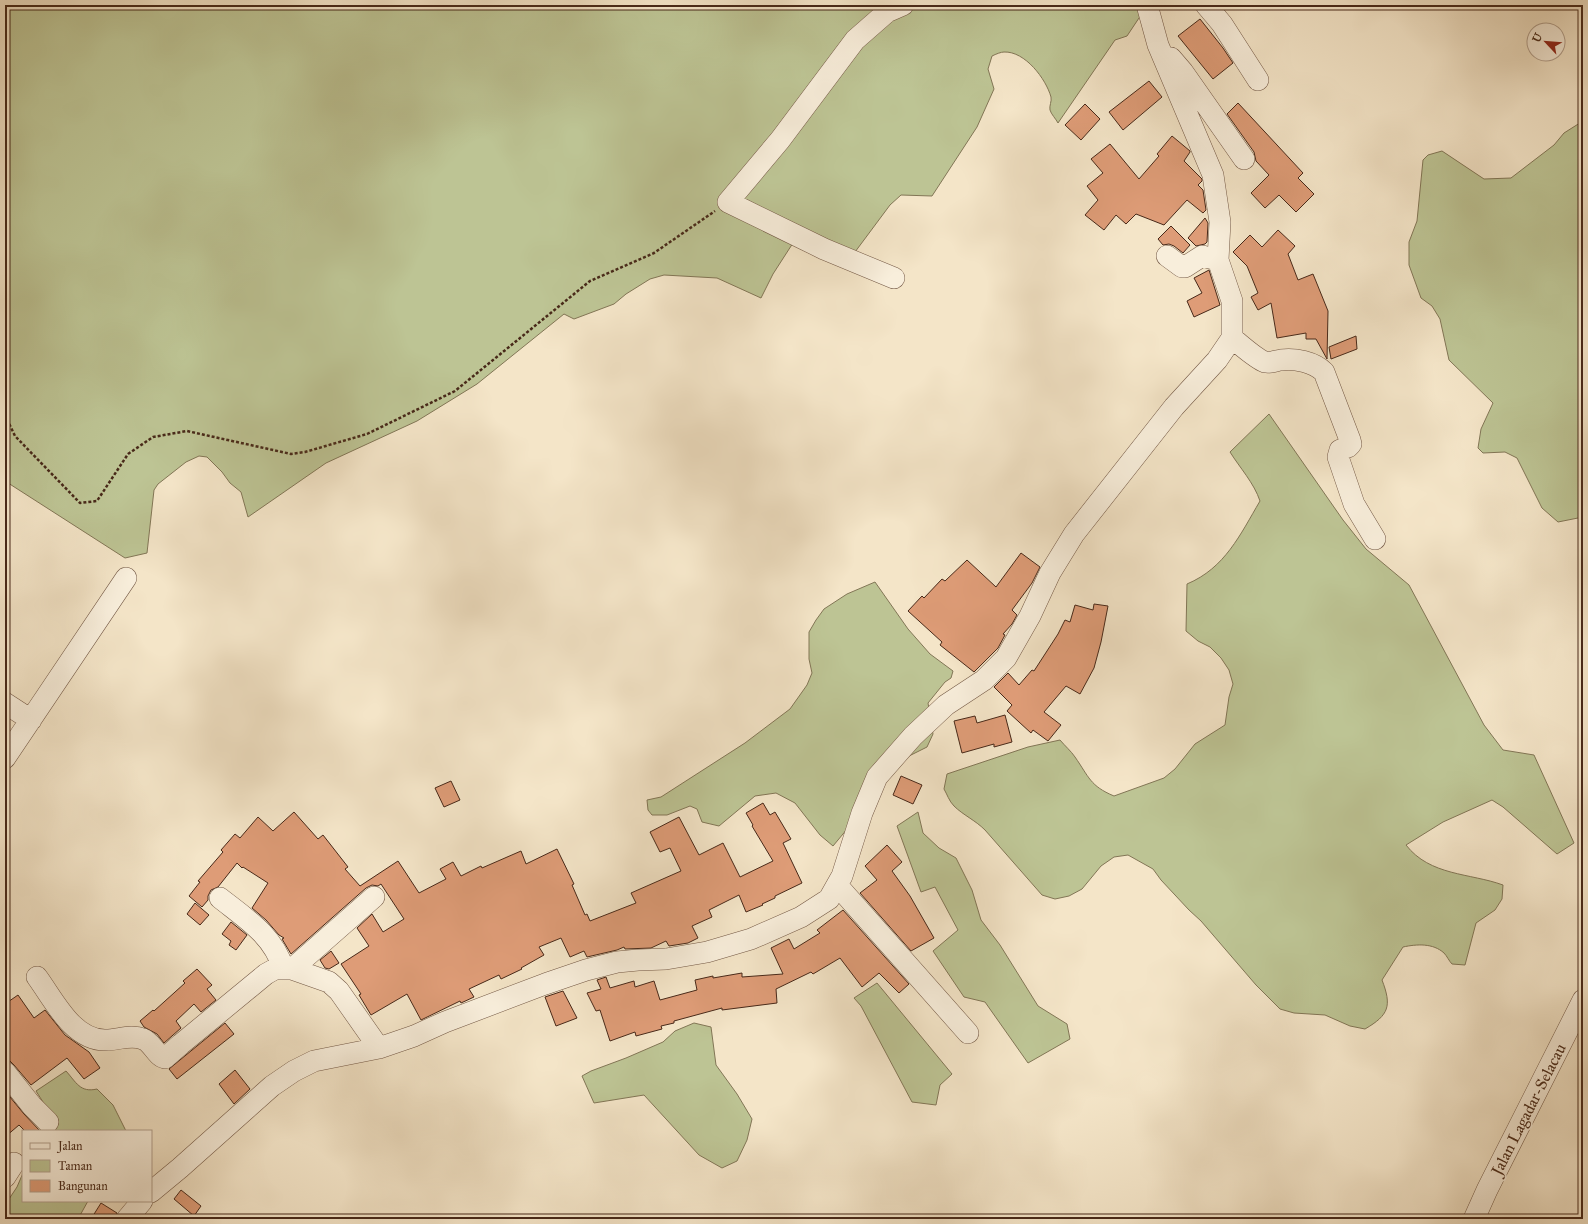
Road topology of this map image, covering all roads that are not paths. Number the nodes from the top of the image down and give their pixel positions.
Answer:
1 (903, 5) edge
2 (1147, 5) edge
3 (1206, 5) edge
4 (1158, 45) junction
5 (1258, 80) dead end
6 (1244, 159) dead end
7 (1167, 256) dead end
8 (1218, 260) junction
9 (894, 278) dead end
10 (1232, 338) junction
11 (1375, 539) dead end
12 (126, 578) dead end
13 (5, 703) edge
14 (31, 720) junction
15 (5, 758) edge
16 (837, 885) junction
17 (374, 897) dead end
18 (220, 898) dead end
19 (288, 968) junction
20 (37, 977) dead end
21 (1583, 1000) edge
22 (968, 1033) dead end
23 (379, 1048) junction
24 (5, 1072) edge
25 (48, 1122) dead end
26 (152, 1191) edge
27 (141, 1202) edge
28 (127, 1219) edge
29 (1474, 1219) edge

1 - 9 street
2 - 4 street
3 - 5 street
4 - 6 street
4 - 8 street
7 - 8 street
8 - 10 street
10 - 11 street
10 - 16 street
12 - 14 street
13 - 14 street
14 - 15 street
16 - 22 street
16 - 23 street
17 - 19 street
18 - 19 street
19 - 20 street
19 - 23 street
21 - 29 street, Jalan Lagadar-Selacau
23 - 26 street
24 - 25 street
27 - 28 street

